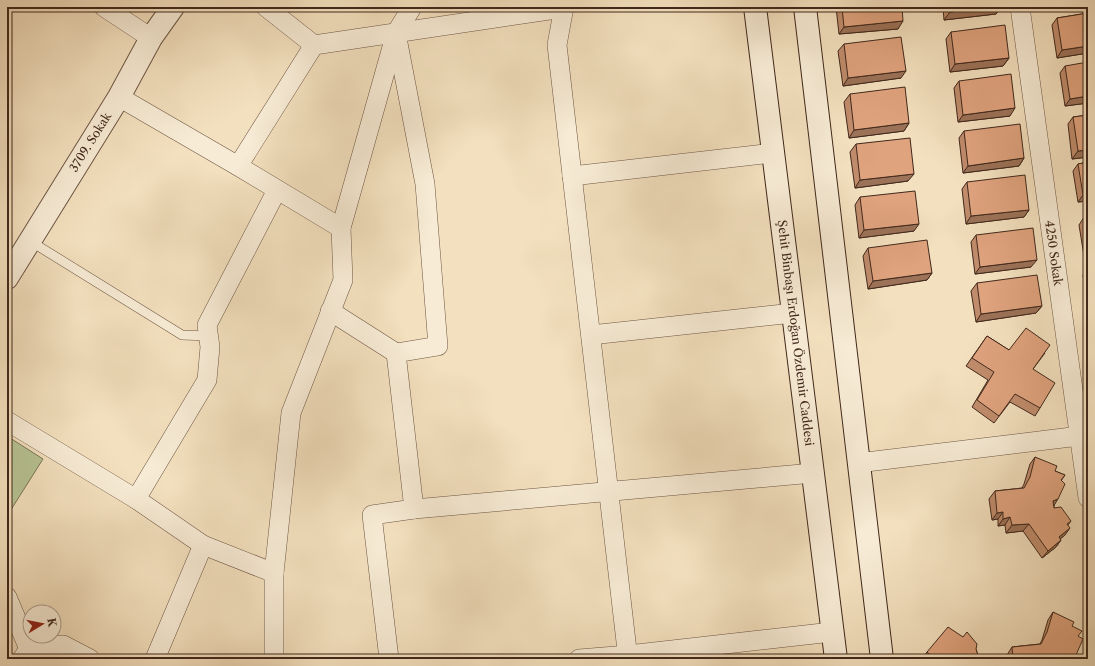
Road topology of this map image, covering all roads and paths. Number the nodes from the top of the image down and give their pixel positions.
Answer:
1 (104, 7) edge
2 (173, 7) edge
3 (266, 7) edge
4 (412, 7) edge
5 (756, 7) edge
6 (805, 7) edge
7 (1020, 7) edge
8 (563, 8) edge
9 (396, 33) junction
10 (151, 38) junction
11 (314, 45) junction
12 (118, 97) junction
13 (774, 153) junction
14 (238, 166) junction
15 (572, 176) junction
16 (277, 190) junction
17 (341, 228) junction
18 (30, 241) junction
19 (7, 278) edge
20 (330, 311) junction
21 (793, 313) junction
22 (591, 335) junction
23 (209, 336) junction
24 (396, 353) junction
25 (7, 421) edge
26 (1084, 435) edge
27 (858, 463) junction
28 (813, 473) junction
29 (609, 492) junction
30 (136, 498) junction
31 (1088, 498) edge
32 (414, 509) junction
33 (203, 545) junction
34 (274, 572) junction
35 (7, 597) edge
36 (832, 632) junction
37 (30, 656) edge
38 (628, 657) edge
39 (90, 659) edge
40 (155, 659) edge
41 (274, 659) edge
42 (389, 659) edge
43 (580, 659) edge
44 (836, 659) edge
45 (882, 659) edge

1 - 10 street
2 - 10 main road, 3709. Sokak
3 - 11 street
4 - 9 street
5 - 13 main road, Şehit Binbaşı Erdoğan Özdemir Caddesi
6 - 27 main road
7 - 26 street, 4250 Sokak
8 - 9 street
8 - 15 street
9 - 11 street
9 - 17 street
9 - 24 street
10 - 12 main road, 3709. Sokak
11 - 14 street
12 - 14 street
12 - 18 main road, 3709. Sokak
13 - 15 street
13 - 21 main road, Şehit Binbaşı Erdoğan Özdemir Caddesi
14 - 16 street
15 - 22 street
16 - 17 street
16 - 23 street
17 - 20 street
18 - 19 main road, 3709. Sokak
18 - 23 lane
20 - 24 street
20 - 34 street
21 - 22 street
21 - 28 main road, Şehit Binbaşı Erdoğan Özdemir Caddesi
22 - 29 street
23 - 30 street
24 - 32 street
25 - 30 street
26 - 27 street
26 - 31 street, 4250 Sokak
27 - 45 main road
28 - 29 street
28 - 36 main road, Şehit Binbaşı Erdoğan Özdemir Caddesi
29 - 32 street
29 - 38 street
30 - 33 street
32 - 42 street
33 - 34 street
33 - 40 street
34 - 41 street
35 - 37 street
36 - 38 street
36 - 44 main road, Şehit Binbaşı Erdoğan Özdemir Caddesi
37 - 39 street
38 - 43 street

